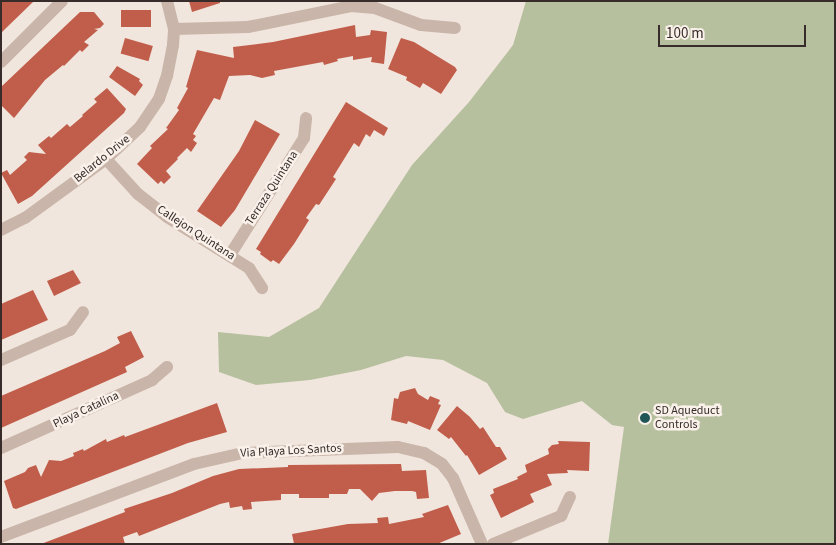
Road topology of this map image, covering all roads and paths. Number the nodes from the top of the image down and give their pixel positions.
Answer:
1 (62, 1) edge
2 (167, 1) edge
3 (455, 28) dead end
4 (174, 29) junction
5 (1, 62) edge
6 (306, 118) dead end
7 (106, 159) junction
8 (1, 230) edge
9 (230, 255) junction
10 (262, 288) dead end
11 (82, 312) dead end
12 (1, 360) edge
13 (167, 367) dead end
14 (1, 448) edge
15 (570, 497) dead end
16 (1, 537) edge
17 (482, 544) edge
18 (493, 544) edge

1 - 5 street
2 - 4 street, Belardo Drive
3 - 4 street
4 - 7 street, Belardo Drive
6 - 9 street, Terraza Quintana
7 - 8 street, Belardo Drive
7 - 9 street, Callejon Quintana
9 - 10 street, Callejon Quintana
11 - 12 street
13 - 14 street, Playa Catalina
15 - 18 street
16 - 17 street, Via Playa Los Santos

